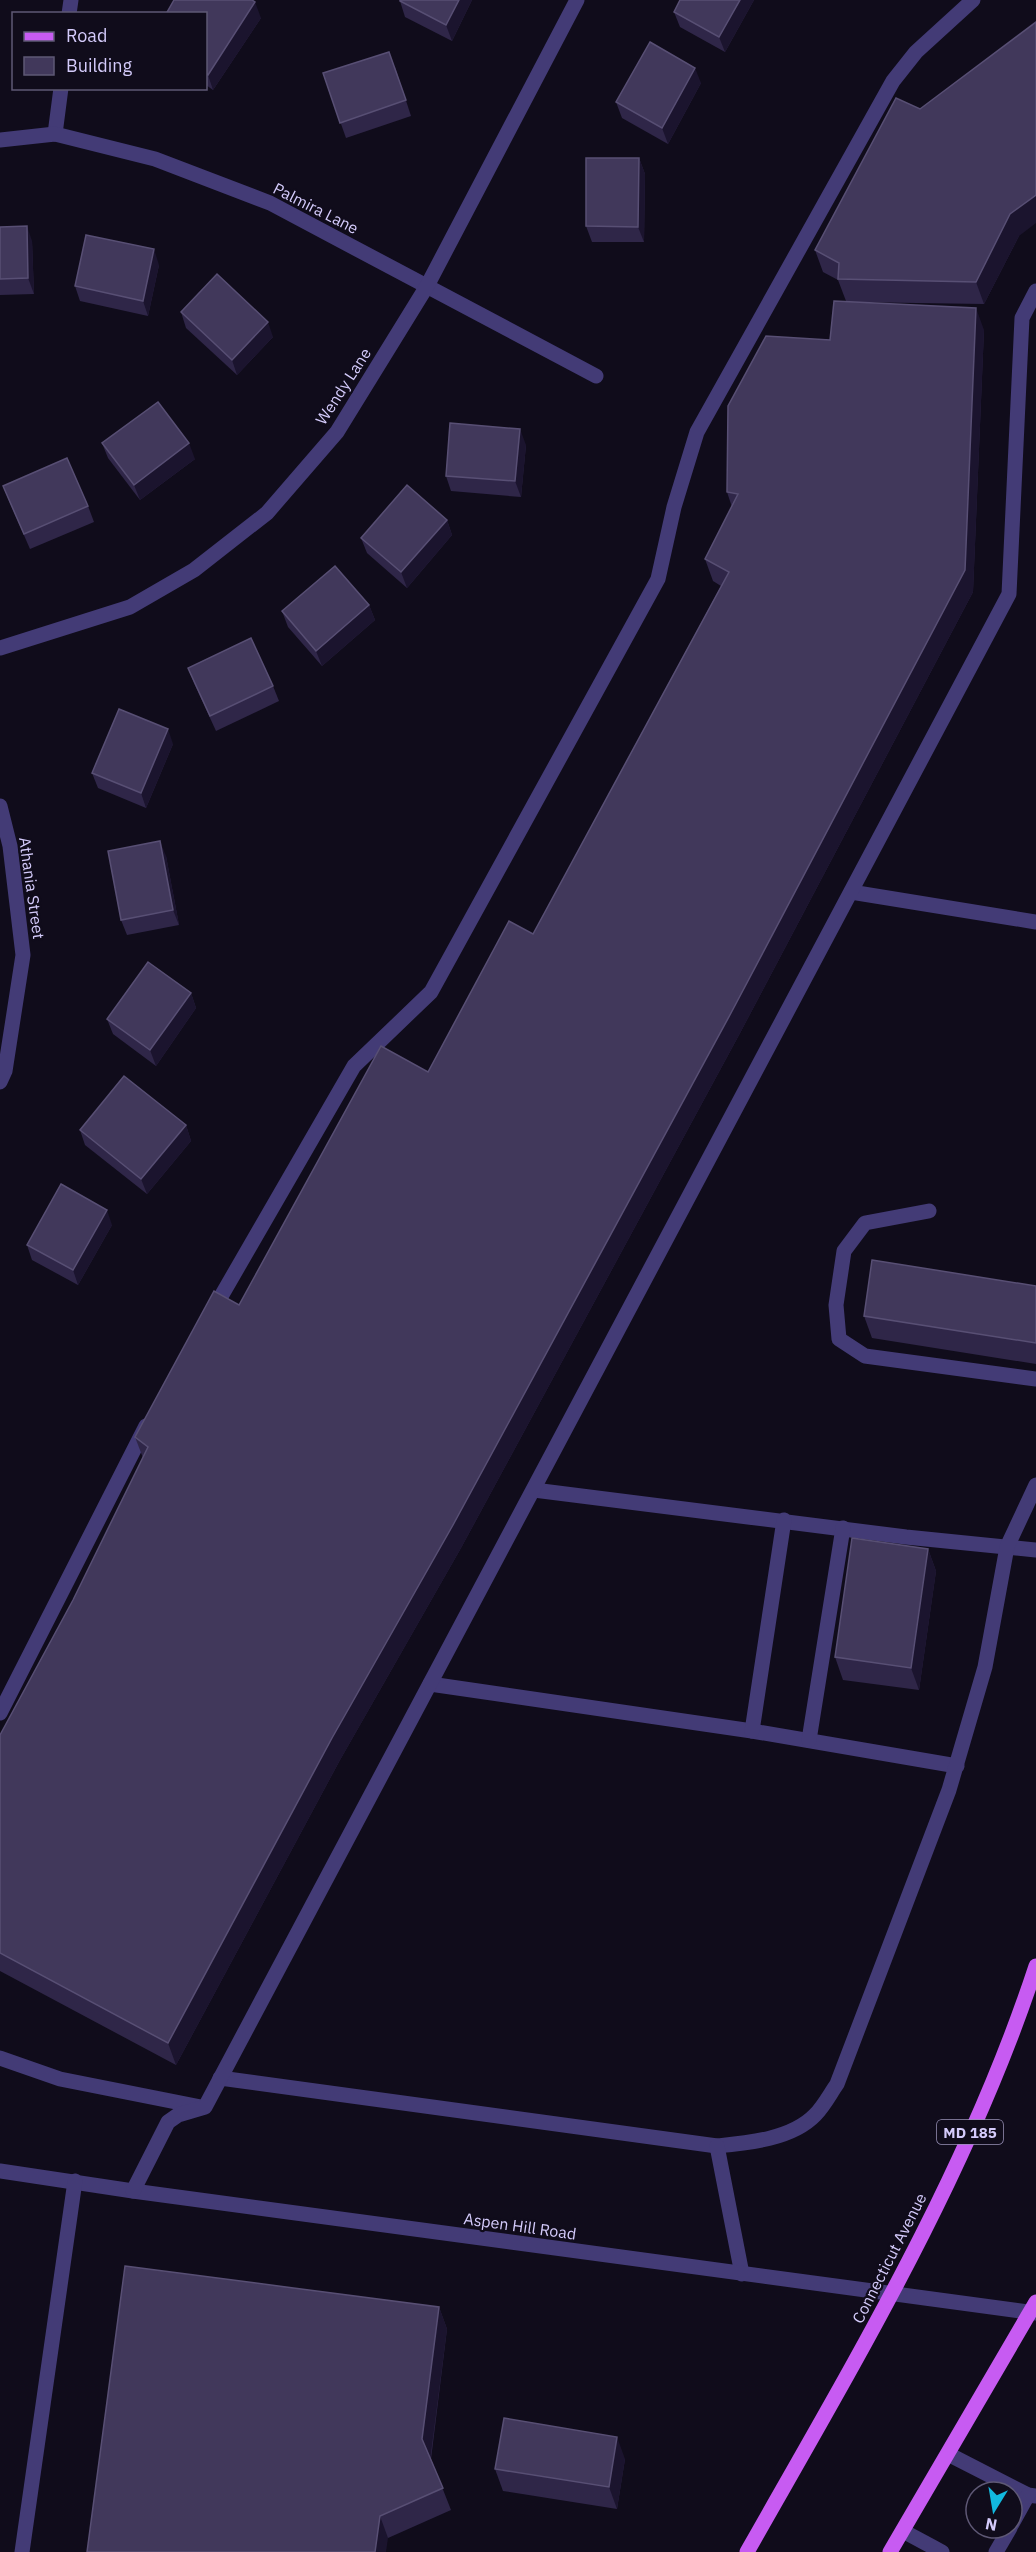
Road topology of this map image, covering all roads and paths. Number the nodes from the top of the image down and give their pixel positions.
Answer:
1 (577, 0) edge
2 (973, 0) edge
3 (61, 90) edge
4 (56, 134) junction
5 (0, 140) edge
6 (427, 286) junction
7 (1036, 291) edge
8 (596, 376) dead end
9 (0, 648) edge
10 (0, 806) edge
11 (851, 892) junction
12 (1036, 922) edge
13 (0, 1082) edge
14 (929, 1210) dead end
15 (207, 1320) edge
16 (1036, 1379) edge
17 (154, 1412) edge
18 (1036, 1485) edge
19 (534, 1490) junction
20 (784, 1520) junction
21 (843, 1528) junction
22 (1007, 1547) junction
23 (1036, 1550) edge
24 (430, 1684) junction
25 (0, 1713) edge
26 (752, 1731) junction
27 (809, 1740) junction
28 (957, 1766) junction
29 (1036, 1966) edge
30 (0, 2058) edge
31 (220, 2078) junction
32 (205, 2108) junction
33 (717, 2146) junction
34 (0, 2171) edge
35 (75, 2181) junction
36 (133, 2191) junction
37 (742, 2274) junction
38 (893, 2294) junction
39 (1035, 2309) edge
40 (948, 2454) junction
41 (1032, 2495) edge
42 (903, 2531) junction
43 (22, 2552) edge
44 (747, 2552) edge
45 (890, 2552) edge
46 (942, 2552) edge

1 - 6 street, Wendy Lane
2 - 15 street
3 - 4 street
4 - 5 street, Palmira Lane
4 - 6 street, Palmira Lane
6 - 8 street, Palmira Lane
6 - 9 street, Wendy Lane
7 - 11 street
10 - 13 street, Athania Street
11 - 12 street
11 - 19 street
14 - 16 street
17 - 25 street
18 - 22 street
19 - 20 street
19 - 24 street
20 - 21 street
20 - 26 street
21 - 22 street
21 - 27 street
22 - 23 street
22 - 28 street
24 - 26 street
24 - 31 street
26 - 27 street
27 - 28 street
28 - 33 street
29 - 38 main road, Connecticut Avenue / MD 185
30 - 32 street
31 - 32 street
31 - 33 street
32 - 36 street
33 - 37 street
34 - 35 street, Aspen Hill Road
35 - 36 street, Aspen Hill Road
35 - 43 street
36 - 37 street, Aspen Hill Road
37 - 38 street, Aspen Hill Road
38 - 39 street, Aspen Hill Road
38 - 44 main road, Connecticut Avenue / MD 185
39 - 40 main road
40 - 41 street
40 - 42 main road
42 - 45 main road
42 - 46 street

